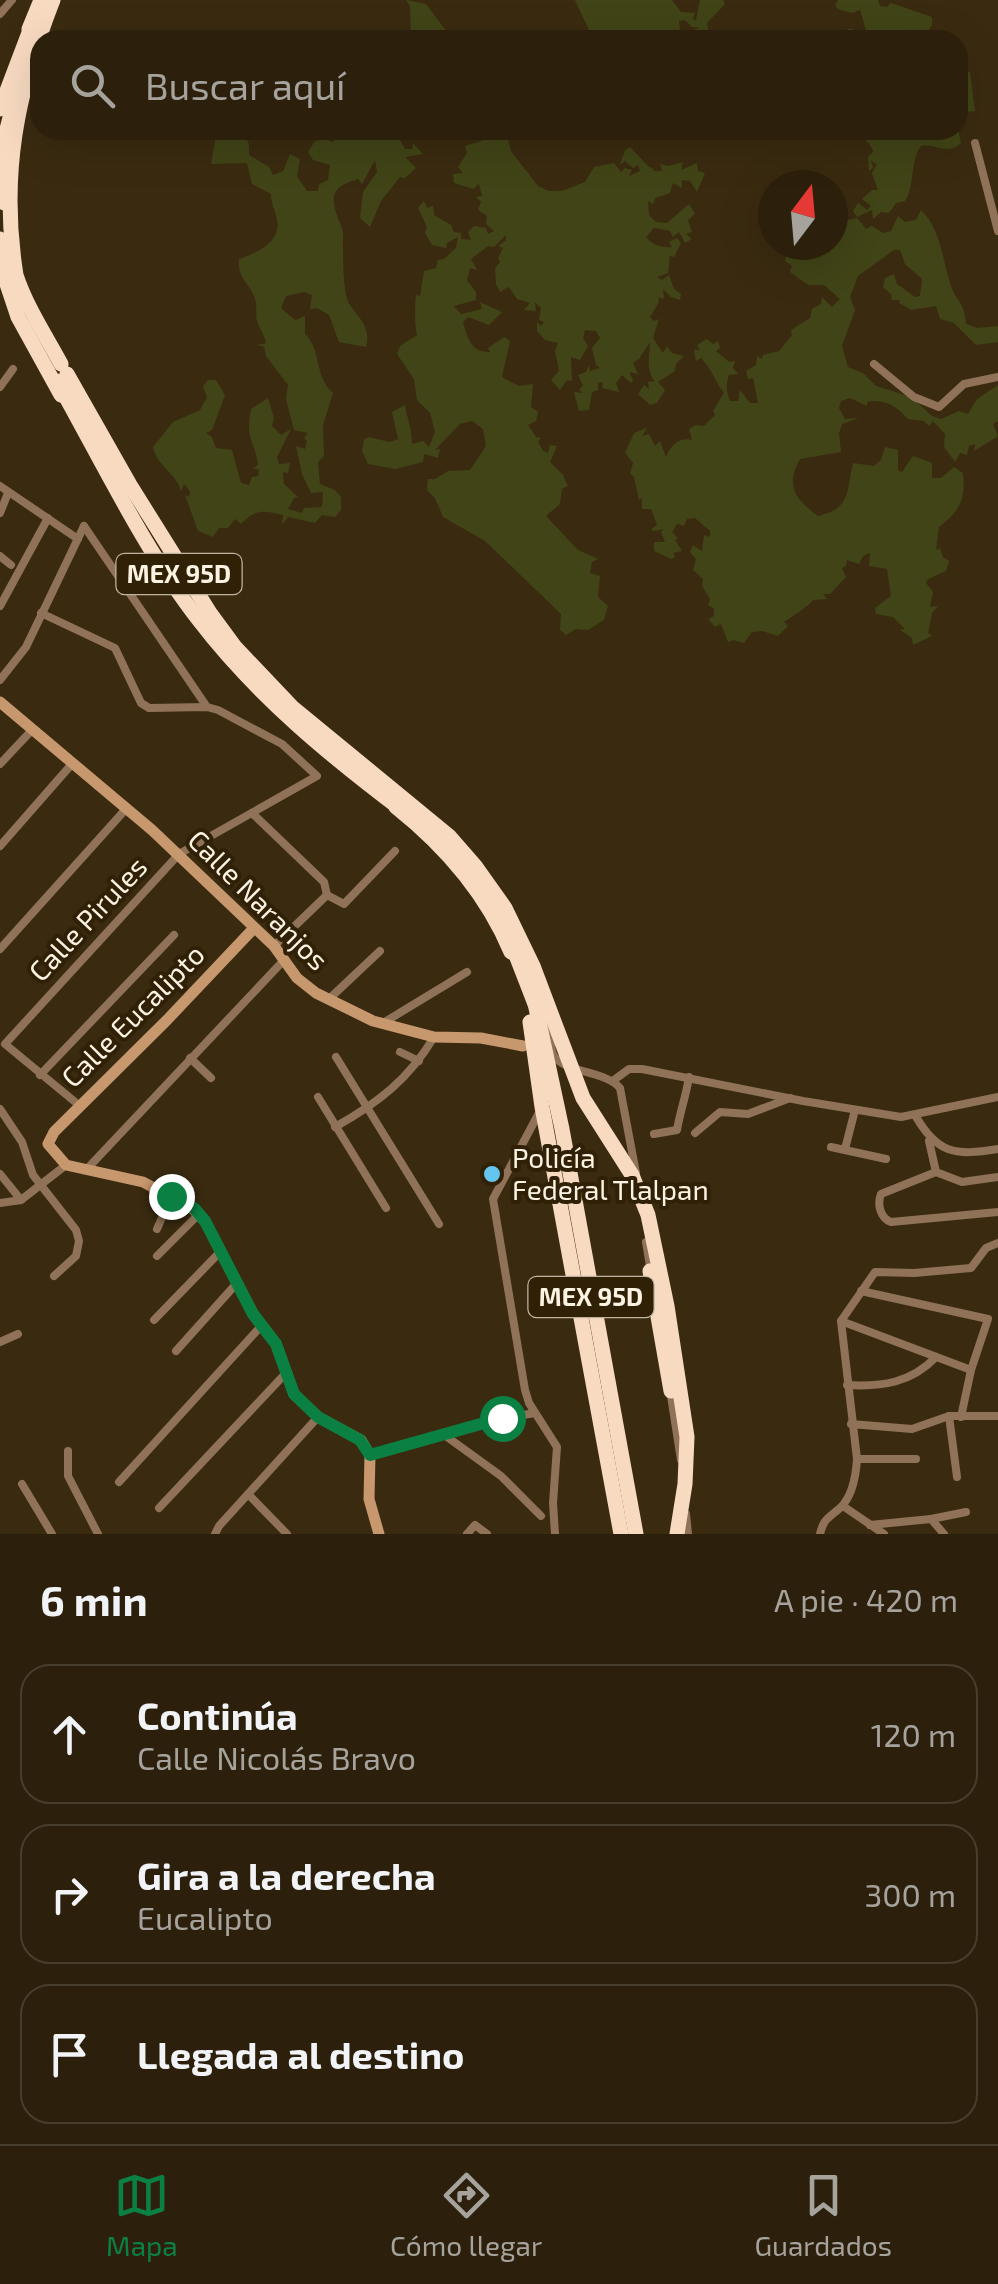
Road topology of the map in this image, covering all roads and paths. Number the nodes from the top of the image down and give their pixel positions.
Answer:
1 (12, 0) edge
2 (47, 0) edge
3 (0, 14) edge
4 (34, 30) edge
5 (36, 30) edge
6 (38, 30) edge
7 (30, 39) edge
8 (30, 48) edge
9 (30, 54) edge
10 (0, 109) edge
11 (975, 143) dead end
12 (998, 231) edge
13 (0, 239) edge
14 (0, 263) edge
15 (874, 364) dead end
16 (13, 370) dead end
17 (998, 377) edge
18 (0, 387) edge
19 (0, 486) edge
20 (8, 493) junction
21 (0, 513) edge
22 (48, 518) junction
23 (78, 539) junction
24 (0, 556) edge
25 (11, 565) dead end
26 (0, 606) edge
27 (42, 613) junction
28 (0, 680) edge
29 (0, 702) edge
30 (207, 707) junction
31 (32, 730) junction
32 (0, 764) edge
33 (71, 765) junction
34 (125, 810) junction
35 (252, 813) junction
36 (0, 846) edge
37 (395, 851) dead end
38 (178, 854) junction
39 (327, 896) junction
40 (254, 928) junction
41 (174, 935) dead end
42 (274, 946) junction
43 (0, 949) edge
44 (380, 951) dead end
45 (285, 959) junction
46 (524, 959) junction
47 (466, 972) dead end
48 (328, 999) junction
49 (383, 1023) junction
50 (434, 1037) junction
51 (523, 1046) dead end
52 (400, 1052) dead end
53 (336, 1057) dead end
54 (190, 1058) junction
55 (419, 1061) junction
56 (40, 1074) junction
57 (689, 1077) junction
58 (211, 1078) dead end
59 (614, 1080) junction
60 (318, 1097) dead end
61 (998, 1097) edge
62 (790, 1098) junction
63 (80, 1106) junction
64 (542, 1107) junction
65 (0, 1109) edge
66 (366, 1110) junction
67 (854, 1110) junction
68 (915, 1115) junction
69 (335, 1127) junction
70 (696, 1133) dead end
71 (654, 1134) dead end
72 (930, 1141) junction
73 (831, 1147) dead end
74 (845, 1149) junction
75 (998, 1149) edge
76 (886, 1159) dead end
77 (66, 1165) junction
78 (86, 1170) junction
79 (936, 1172) junction
80 (0, 1174) edge
81 (998, 1177) edge
82 (42, 1186) junction
83 (171, 1196) junction
84 (21, 1200) junction
85 (0, 1203) edge
86 (386, 1208) dead end
87 (998, 1212) edge
88 (199, 1214) junction
89 (439, 1224) dead end
90 (157, 1230) dead end
91 (998, 1243) edge
92 (220, 1252) junction
93 (158, 1256) dead end
94 (54, 1276) dead end
95 (236, 1283) junction
96 (861, 1291) junction
97 (154, 1320) dead end
98 (841, 1321) junction
99 (262, 1325) junction
100 (18, 1334) dead end
101 (0, 1342) edge
102 (176, 1351) dead end
103 (936, 1357) junction
104 (971, 1370) junction
105 (286, 1373) junction
106 (847, 1386) junction
107 (535, 1412) junction
108 (997, 1415) edge
109 (949, 1416) junction
110 (318, 1417) junction
111 (962, 1417) junction
112 (851, 1424) junction
113 (444, 1434) junction
114 (68, 1451) dead end
115 (370, 1455) junction
116 (857, 1458) junction
117 (916, 1459) dead end
118 (956, 1477) dead end
119 (118, 1482) dead end
120 (22, 1484) dead end
121 (248, 1494) junction
122 (843, 1506) junction
123 (159, 1508) dead end
124 (966, 1512) dead end
125 (542, 1516) dead end
126 (931, 1518) junction
127 (870, 1525) junction
128 (52, 1534) edge
129 (98, 1534) edge
130 (216, 1534) edge
131 (287, 1534) edge
132 (379, 1534) edge
133 (468, 1534) edge
134 (487, 1534) edge
135 (555, 1534) edge
136 (621, 1534) edge
137 (636, 1534) edge
138 (668, 1534) edge
139 (676, 1534) edge
140 (688, 1534) edge
141 (820, 1534) edge
142 (884, 1534) edge
143 (944, 1534) edge

1 - 3 street
2 - 4 highway, bridge
2 - 5 highway, MEX 95D
2 - 6 highway, bridge
7 - 10 highway, bridge
8 - 46 highway, MEX 95D
9 - 139 highway, bridge
11 - 12 street
13 - 138 highway, bridge
14 - 64 highway, MEX 95D
15 - 17 street
16 - 18 street
19 - 20 street
20 - 21 street
20 - 22 street
22 - 23 street
22 - 26 street
23 - 27 street
23 - 30 street
24 - 25 street
27 - 28 street
27 - 30 street
29 - 31 street, Calle Naranjos
30 - 35 street, Calle Pirules
31 - 32 street
31 - 33 street, Calle Naranjos
33 - 34 street, Calle Naranjos
33 - 36 street
34 - 38 street, Calle Naranjos
34 - 43 street
35 - 38 street, Calle Pirules
35 - 39 street
37 - 39 street
38 - 40 street, Calle Naranjos
38 - 56 street, Calle Pirules
39 - 42 street
40 - 42 street, Calle Naranjos
40 - 63 street, Calle Eucalipto
41 - 56 street
42 - 45 street, Calle Naranjos
44 - 48 street
45 - 48 street, Calle Naranjos
45 - 54 street
46 - 59 street
46 - 137 highway, MEX 95D
47 - 49 street
48 - 49 street, Calle Naranjos
49 - 50 street, Calle Naranjos
50 - 51 street, Calle Naranjos
50 - 55 street
52 - 55 street
53 - 66 street
54 - 58 street
54 - 78 street
55 - 66 street
56 - 63 street
57 - 59 street
57 - 62 street
57 - 71 street
59 - 140 street
60 - 69 street
61 - 68 street
62 - 67 street
62 - 70 street
63 - 77 street, Calle Eucalipto
64 - 107 street
64 - 136 highway, MEX 95D
65 - 82 street
66 - 69 street
66 - 89 street
67 - 68 street
67 - 74 street
68 - 72 street
69 - 86 street
72 - 75 street
72 - 79 street
73 - 74 street
74 - 76 street
77 - 78 street
77 - 82 street
78 - 83 street
79 - 81 street
79 - 87 street
80 - 84 street
82 - 84 street
82 - 94 street
83 - 88 street
83 - 90 street
84 - 85 street
88 - 92 street
88 - 93 street
91 - 96 street
92 - 95 street
92 - 97 street
95 - 99 street
95 - 102 street
96 - 98 street
96 - 104 street
98 - 103 street
98 - 106 street
99 - 105 street
99 - 119 street
100 - 101 street
103 - 104 street
103 - 106 street
104 - 111 street
105 - 110 street
105 - 123 street
106 - 112 street
107 - 113 street
107 - 135 street
108 - 111 street
109 - 111 street
109 - 112 street
109 - 118 street
110 - 115 street
110 - 121 street
112 - 116 street
113 - 115 street
113 - 125 street
114 - 129 street
115 - 132 street
116 - 117 street
116 - 122 street
120 - 128 street
121 - 130 street
121 - 131 street
122 - 127 street
122 - 141 street
124 - 126 street
126 - 127 street
126 - 143 street
127 - 142 street
133 - 134 street

